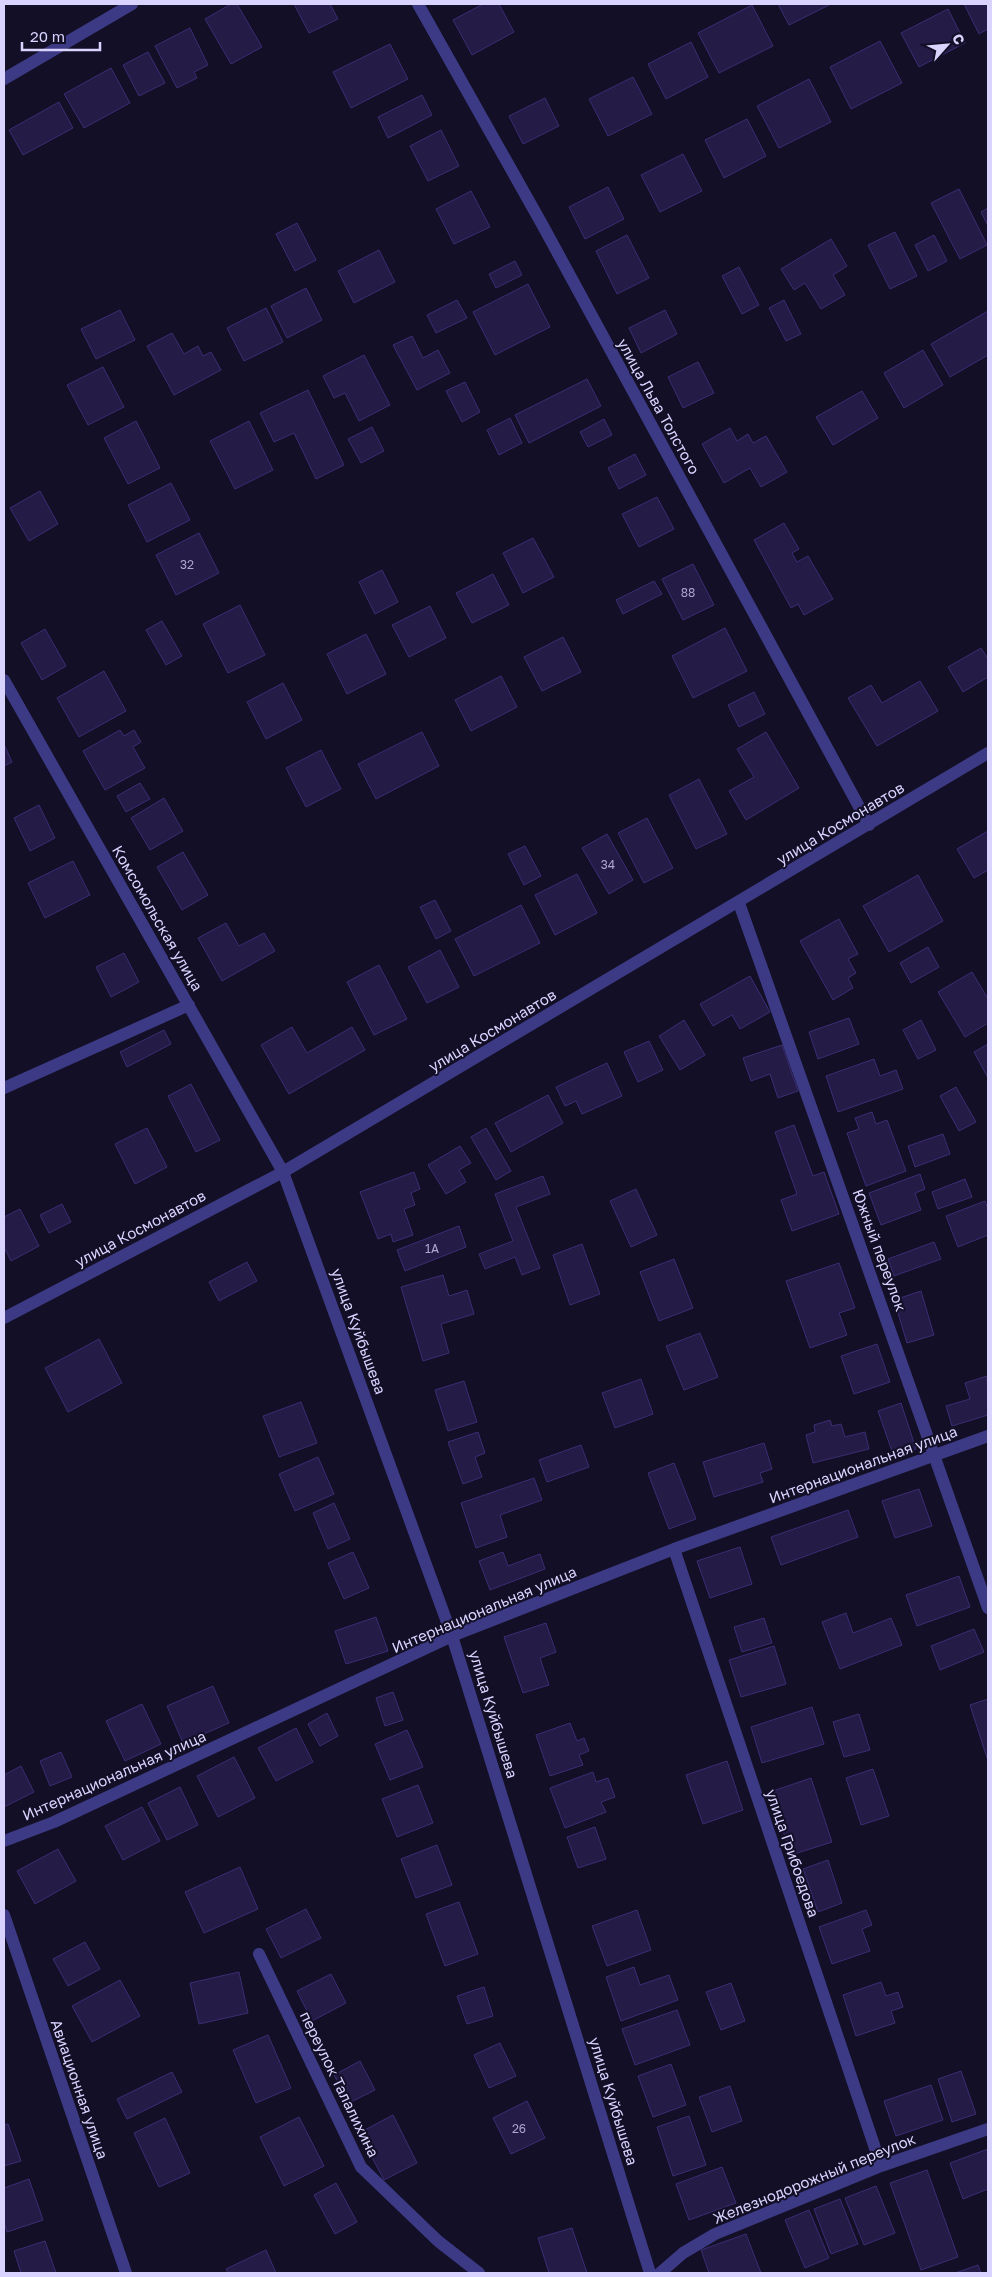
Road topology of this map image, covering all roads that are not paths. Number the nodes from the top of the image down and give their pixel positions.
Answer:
1 (132, 4) edge
2 (418, 4) edge
3 (4, 79) edge
4 (4, 680) edge
5 (988, 754) edge
6 (869, 825) junction
7 (739, 903) junction
8 (189, 1005) junction
9 (4, 1088) edge
10 (283, 1172) junction
11 (4, 1318) edge
12 (988, 1436) edge
13 (936, 1455) junction
14 (674, 1549) junction
15 (988, 1608) edge
16 (452, 1636) junction
17 (4, 1841) edge
18 (4, 1915) edge
19 (259, 1954) dead end
20 (988, 2129) edge
21 (881, 2166) junction
22 (126, 2273) edge
23 (480, 2273) edge
24 (650, 2273) edge
25 (660, 2273) edge

1 - 3 street
2 - 6 street, улица Льва Толстого
4 - 8 street, Комсомольская улица
5 - 6 street, улица Космонавтов
6 - 7 street, улица Космонавтов
7 - 10 street, улица Космонавтов
7 - 13 street, Южный переулок
8 - 9 street
8 - 10 street, Комсомольская улица
10 - 11 street, улица Космонавтов
10 - 16 street, улица Куйбышева
12 - 13 street, Интернациональная улица
13 - 14 street, Интернациональная улица
13 - 15 street, Южный переулок
14 - 16 street, Интернациональная улица
14 - 21 street, улица Грибоедова
16 - 17 street, Интернациональная улица
16 - 24 street, улица Куйбышева
18 - 22 street, Авиационная улица
19 - 23 street, переулок Талалихина
20 - 21 street, Железнодорожный переулок
21 - 25 street, Железнодорожный переулок

